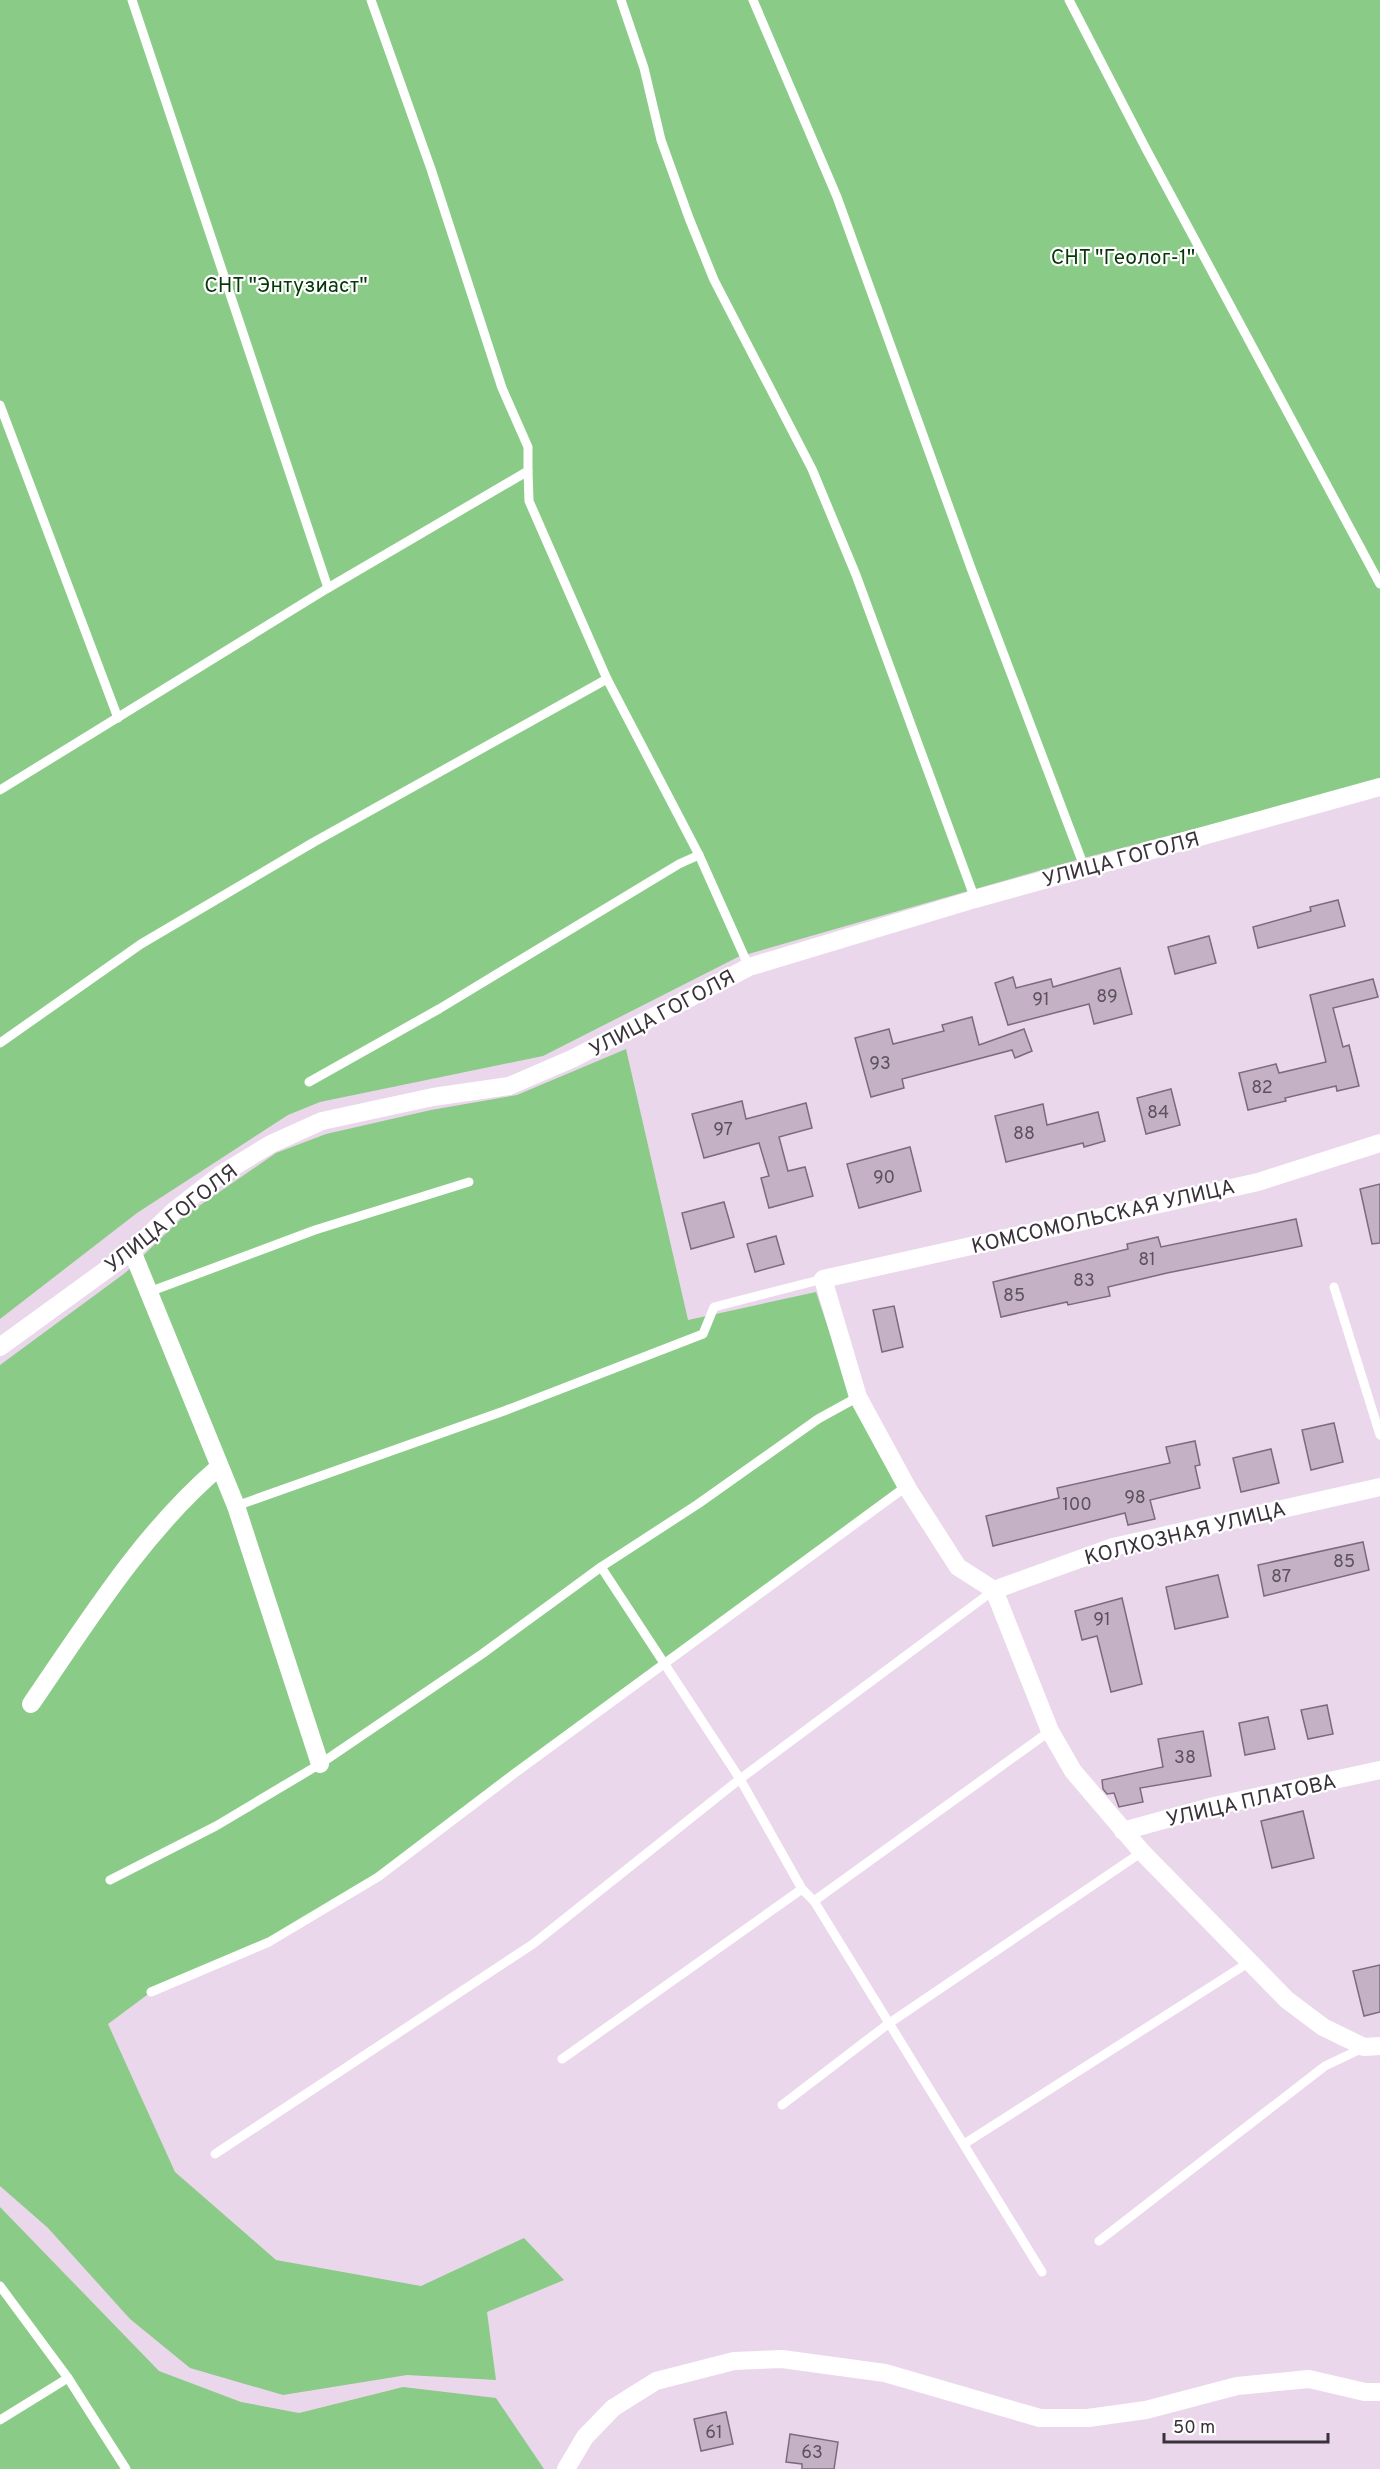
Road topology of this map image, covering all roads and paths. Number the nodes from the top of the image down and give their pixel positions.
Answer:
1 (132, 0) edge
2 (371, 0) edge
3 (621, 0) edge
4 (753, 0) edge
5 (1069, 0) edge
6 (0, 405) edge
7 (528, 471) junction
8 (1380, 584) edge
9 (328, 588) junction
10 (607, 679) junction
11 (118, 718) junction
12 (1380, 787) edge
13 (0, 790) edge
14 (699, 855) junction
15 (1085, 869) junction
16 (975, 898) junction
17 (749, 967) junction
18 (0, 1042) edge
19 (309, 1082) dead end
20 (1380, 1143) edge
21 (470, 1182) dead end
22 (132, 1251) junction
23 (822, 1279) junction
24 (1334, 1287) dead end
25 (149, 1292) junction
26 (0, 1347) edge
27 (858, 1397) junction
28 (1380, 1435) edge
29 (219, 1467) junction
30 (1380, 1487) edge
31 (900, 1491) dead end
32 (236, 1506) junction
33 (601, 1567) junction
34 (994, 1590) junction
35 (663, 1664) junction
36 (31, 1704) dead end
37 (1050, 1731) junction
38 (320, 1764) junction
39 (1380, 1770) edge
40 (740, 1779) junction
41 (1123, 1831) junction
42 (1142, 1852) junction
43 (110, 1880) dead end
44 (802, 1889) junction
45 (814, 1901) junction
46 (1251, 1961) junction
47 (151, 1992) dead end
48 (888, 2025) junction
49 (1372, 2047) edge
50 (562, 2059) dead end
51 (782, 2105) dead end
52 (964, 2144) junction
53 (215, 2154) dead end
54 (1099, 2241) dead end
55 (1042, 2272) dead end
56 (0, 2286) edge
57 (68, 2378) junction
58 (1380, 2392) edge
59 (0, 2420) edge
60 (126, 2469) edge
61 (566, 2469) edge

1 - 9 lane
2 - 7 lane
3 - 16 lane
4 - 15 lane
5 - 8 lane
6 - 11 lane
7 - 9 lane
7 - 10 lane
9 - 11 lane
10 - 14 lane
10 - 18 lane
11 - 13 lane
12 - 15 street, УЛИЦА ГОГОЛЯ
14 - 17 lane
14 - 19 lane
15 - 16 street, УЛИЦА ГОГОЛЯ
16 - 17 street, УЛИЦА ГОГОЛЯ
17 - 22 street, УЛИЦА ГОГОЛЯ
20 - 23 street, КОМСОМОЛЬСКАЯ УЛИЦА
21 - 25 lane
22 - 25 street
22 - 26 street, УЛИЦА ГОГОЛЯ
23 - 27 street
23 - 32 lane
24 - 28 lane
25 - 29 street
27 - 33 lane
27 - 34 street
29 - 32 street
29 - 36 street
30 - 34 street, КОЛХОЗНАЯ УЛИЦА
31 - 35 lane
32 - 38 street
33 - 35 lane
33 - 38 lane
34 - 37 street
34 - 40 lane
35 - 40 lane
35 - 47 lane
37 - 41 street
37 - 45 lane
38 - 43 lane
39 - 41 street, УЛИЦА ПЛАТОВА
40 - 44 lane
40 - 53 lane
41 - 42 street
42 - 46 street
42 - 48 lane
44 - 45 lane
44 - 50 lane
45 - 48 lane
46 - 49 street
46 - 52 lane
48 - 51 lane
48 - 52 lane
49 - 54 lane
52 - 55 lane
56 - 57 lane
57 - 59 lane
57 - 60 lane
58 - 61 street

